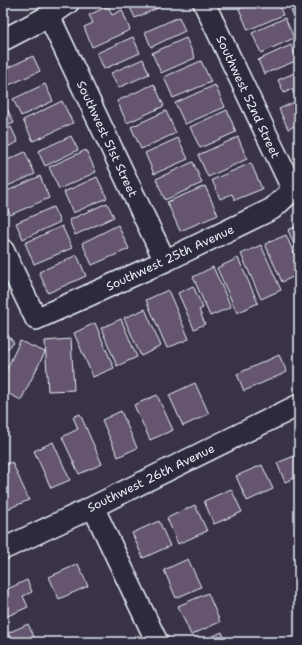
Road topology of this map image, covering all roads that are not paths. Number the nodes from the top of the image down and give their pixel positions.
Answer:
1 (68, 3) edge
2 (204, 3) edge
3 (49, 16) junction
4 (3, 40) edge
5 (296, 188) edge
6 (3, 250) edge
7 (165, 261) junction
8 (299, 405) edge
9 (93, 507) junction
10 (3, 549) edge
11 (157, 642) edge

1 - 3 street
2 - 5 street, Southwest 52nd Street
3 - 4 street
3 - 7 street, Southwest 51st Street
5 - 7 street, Southwest 25th Avenue
6 - 7 street, Southwest 25th Avenue
8 - 9 street, Southwest 26th Avenue
9 - 10 street, Southwest 26th Avenue
9 - 11 street

